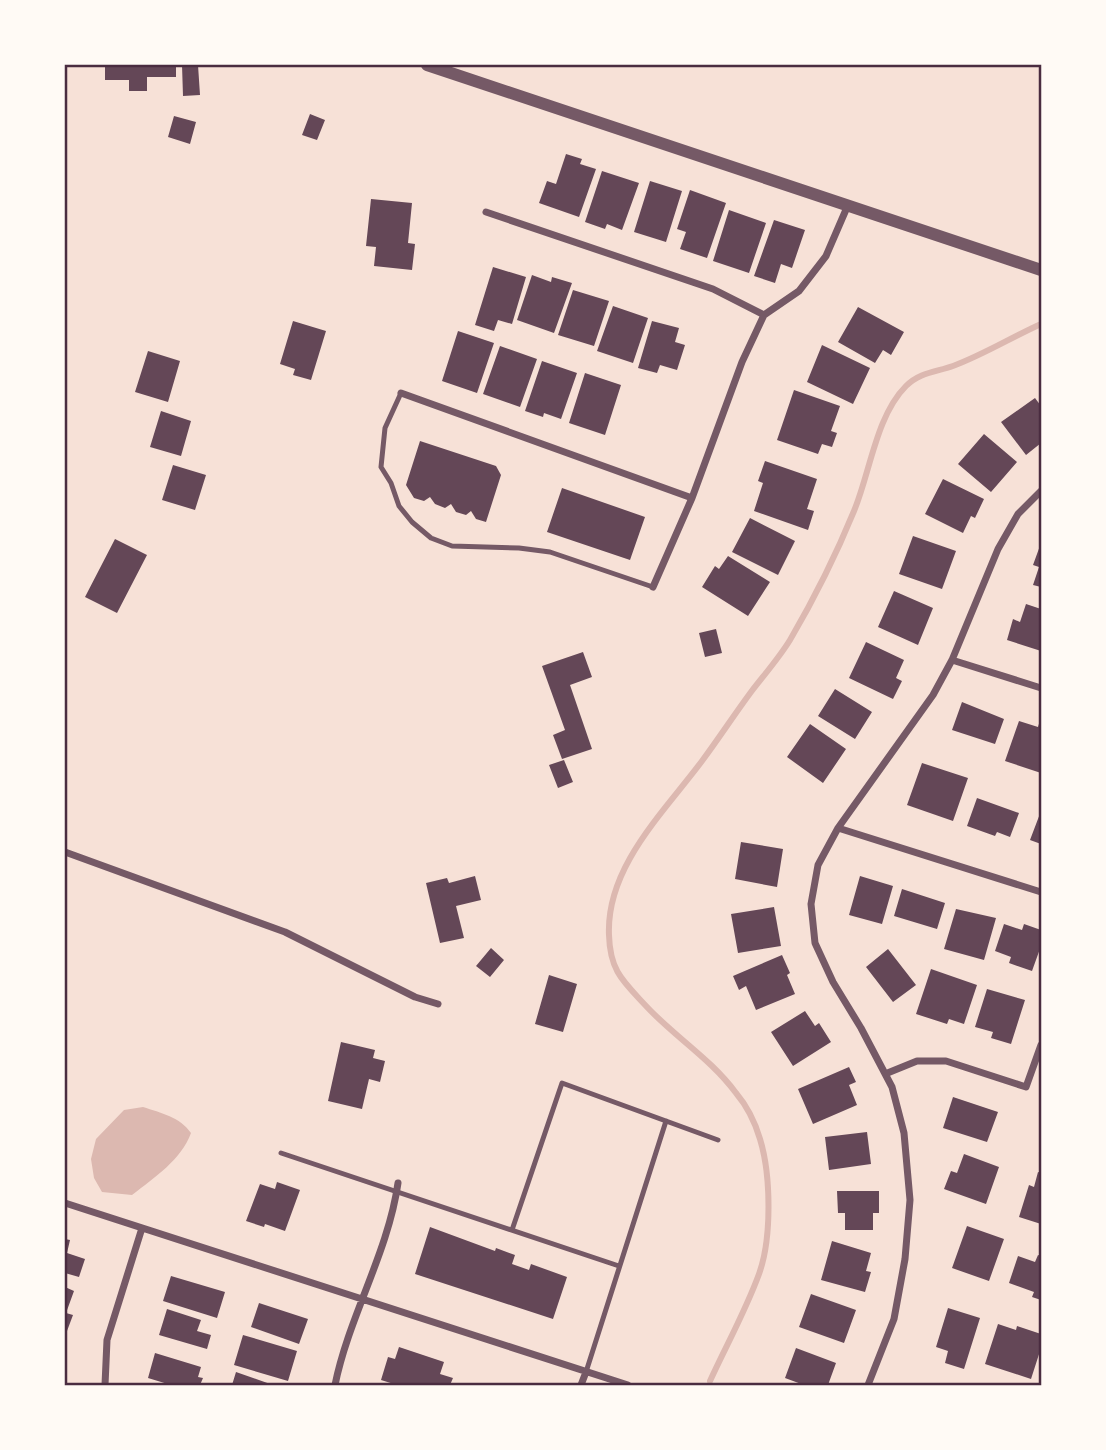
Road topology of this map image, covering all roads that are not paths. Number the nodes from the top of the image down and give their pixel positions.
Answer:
1 (426, 65) edge
2 (848, 205) junction
3 (486, 212) dead end
4 (1041, 270) edge
5 (764, 315) junction
6 (401, 393) joint
7 (1041, 491) edge
8 (692, 498) junction
9 (653, 587) joint
10 (952, 660) junction
11 (1041, 688) edge
12 (838, 828) junction
13 (65, 852) edge
14 (1041, 892) edge
15 (438, 1004) dead end
16 (1041, 1045) edge
17 (885, 1074) junction
18 (666, 1121) junction
19 (718, 1140) dead end
20 (281, 1153) dead end
21 (398, 1182) dead end
22 (397, 1192) junction
23 (65, 1203) edge
24 (142, 1228) junction
25 (512, 1230) junction
26 (619, 1266) junction
27 (364, 1300) junction
28 (586, 1372) junction
29 (105, 1385) edge
30 (335, 1385) edge
31 (581, 1385) edge
32 (628, 1385) edge
33 (868, 1385) edge

1 - 2 street
2 - 4 street
2 - 5 street
3 - 5 street
5 - 8 street
6 - 8 street
6 - 9 lane
7 - 10 street
8 - 9 street
10 - 11 street
10 - 12 street
12 - 14 street
12 - 17 street
13 - 15 street
16 - 17 street
17 - 33 street
18 - 19 lane
18 - 25 lane
18 - 26 lane
20 - 22 lane
21 - 22 street
22 - 25 lane
22 - 27 street
23 - 24 street
24 - 27 street
24 - 29 street
25 - 26 lane
26 - 28 lane
27 - 28 street
27 - 30 street
28 - 31 street
28 - 32 street

